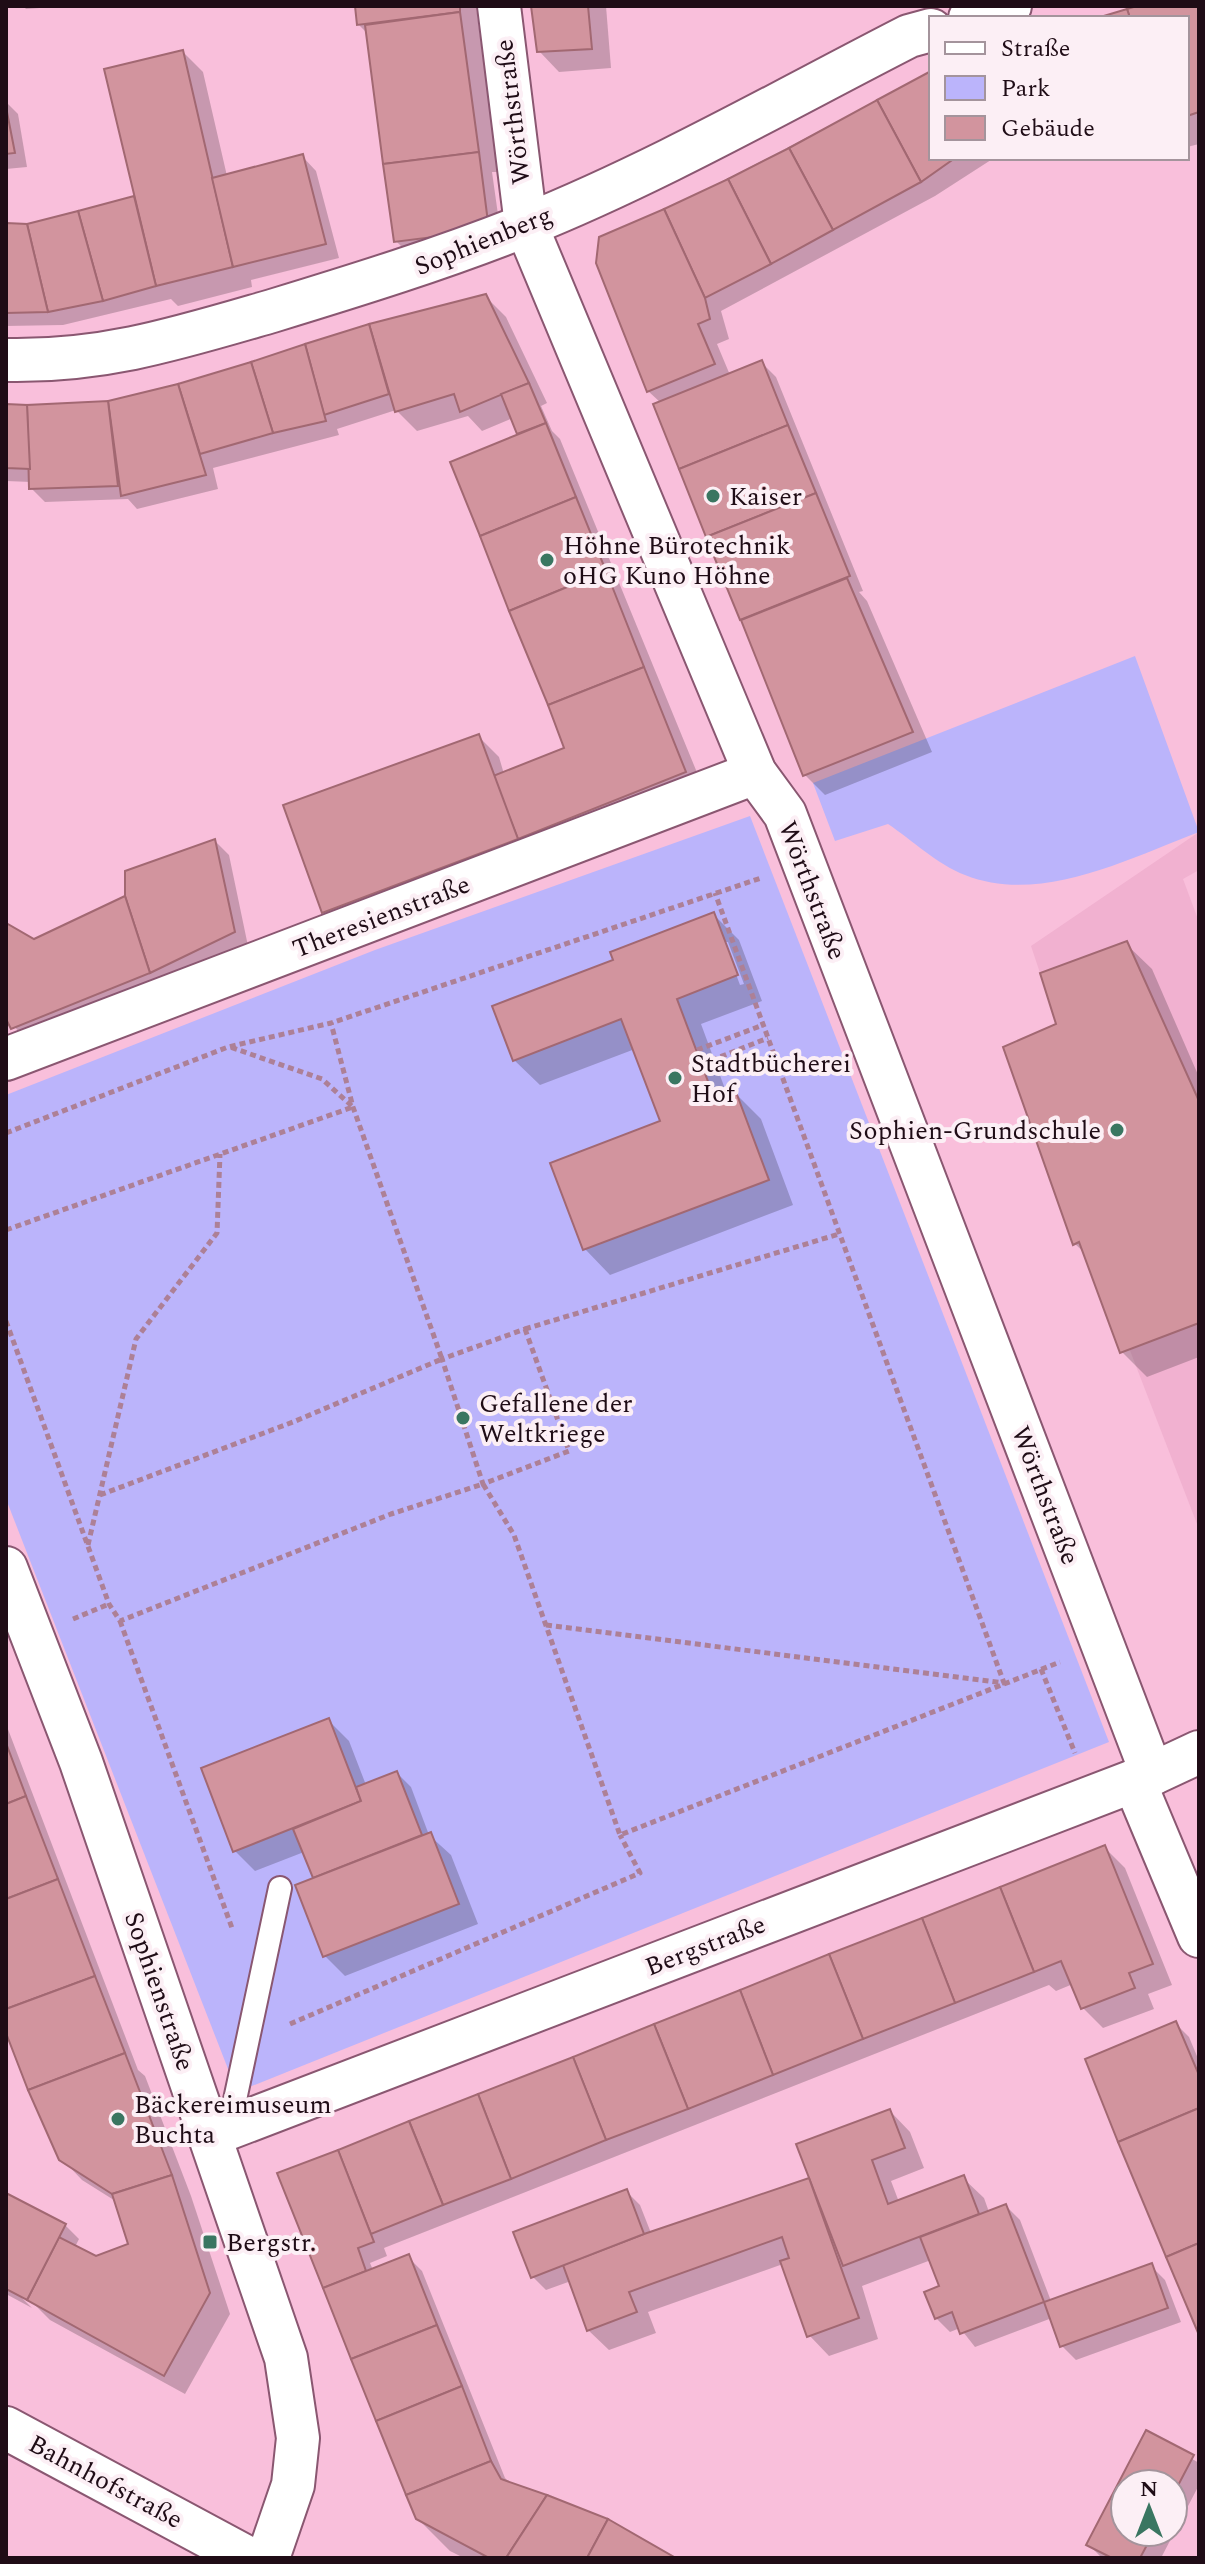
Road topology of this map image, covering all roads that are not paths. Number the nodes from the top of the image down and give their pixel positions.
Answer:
1 (499, 6) edge
2 (1010, 6) edge
3 (977, 16) edge
4 (929, 31) edge
5 (526, 225) junction
6 (6, 360) edge
7 (755, 773) junction
8 (6, 1059) edge
9 (6, 1568) edge
10 (1199, 1752) edge
11 (1143, 1777) junction
12 (280, 1888) dead end
13 (1199, 1936) edge
14 (220, 2131) junction
15 (6, 2428) edge
16 (248, 2558) edge
17 (268, 2558) edge

1 - 5 street, Wörthstraße
2 - 3 street
4 - 5 street, Sophienberg
5 - 6 street, Sophienberg
5 - 7 street, Wörthstraße
7 - 8 street, Theresienstraße
7 - 11 street, Wörthstraße
9 - 14 street, Sophienstraße
10 - 11 street, Bergstraße
11 - 13 street, Wörthstraße
11 - 14 street, Bergstraße
12 - 14 lane
14 - 17 street, Sophienstraße
15 - 16 street, Bahnhofstraße

